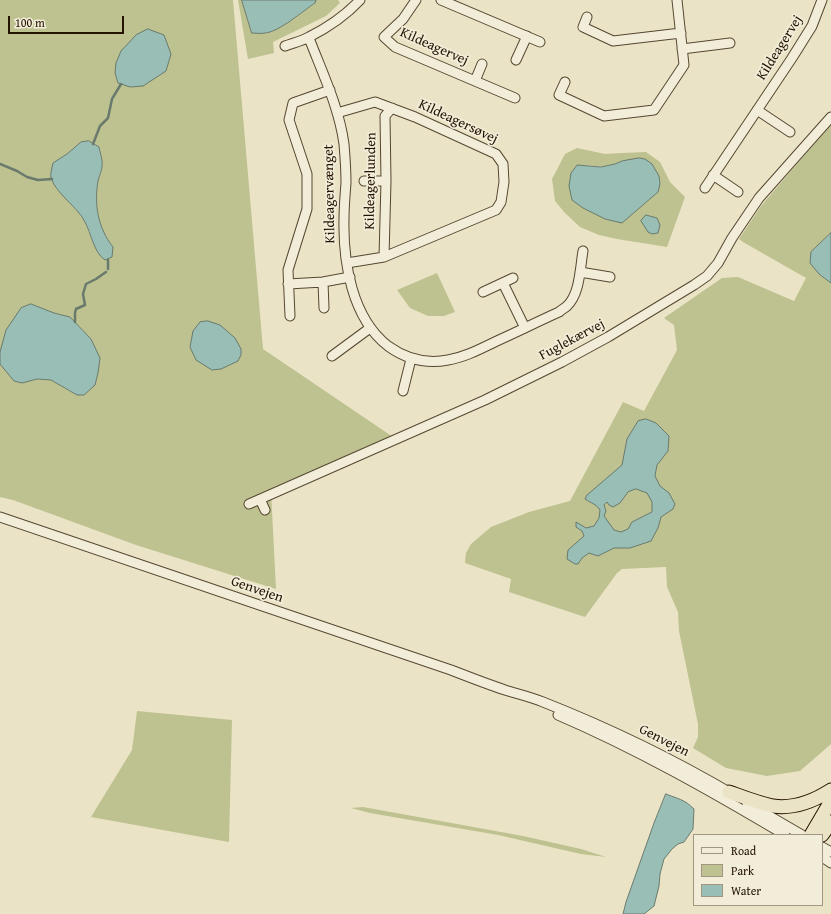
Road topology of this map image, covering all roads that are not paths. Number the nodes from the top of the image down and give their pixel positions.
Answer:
1 (360, 0) edge
2 (416, 0) edge
3 (441, 0) edge
4 (677, 0) edge
5 (822, 0) edge
6 (587, 18) dead end
7 (680, 33) junction
8 (527, 36) junction
9 (309, 38) junction
10 (540, 42) dead end
11 (730, 43) dead end
12 (285, 46) dead end
13 (682, 49) junction
14 (516, 60) dead end
15 (482, 64) dead end
16 (475, 81) junction
17 (565, 82) dead end
18 (330, 90) junction
19 (515, 98) dead end
20 (392, 108) junction
21 (757, 110) junction
22 (337, 113) junction
23 (831, 117) edge
24 (790, 132) dead end
25 (713, 175) junction
26 (364, 181) dead end
27 (386, 181) junction
28 (705, 188) dead end
29 (738, 192) dead end
30 (583, 252) dead end
31 (384, 257) junction
32 (347, 263) junction
33 (580, 272) junction
34 (350, 277) junction
35 (610, 277) dead end
36 (513, 278) dead end
37 (323, 282) junction
38 (503, 283) junction
39 (288, 284) junction
40 (483, 292) dead end
41 (324, 308) dead end
42 (290, 316) dead end
43 (370, 328) junction
44 (525, 328) junction
45 (332, 356) dead end
46 (411, 359) junction
47 (403, 391) dead end
48 (260, 500) junction
49 (249, 504) dead end
50 (265, 510) dead end
51 (0, 517) edge
52 (504, 690) junction
53 (831, 790) edge
54 (729, 792) junction
55 (831, 800) edge
56 (831, 822) edge
57 (783, 834) edge
58 (800, 834) edge
59 (812, 834) edge
60 (823, 834) edge

1 - 9 street
2 - 16 street, Kildeagervej
3 - 8 street
4 - 7 street
5 - 21 street, Kildeagervej
6 - 7 street
7 - 13 street
8 - 10 street
8 - 14 street
9 - 12 street
9 - 18 street, Kildeagervænget
11 - 13 street
13 - 17 street
15 - 16 street, Kildeagervej
16 - 19 street, Kildeagervej
18 - 22 street, Kildeagervænget
18 - 39 street
20 - 22 street, Kildeagersøvej
20 - 27 street, Kildeagerlunden
20 - 31 street, Kildeagersøvej
21 - 24 street
21 - 25 street, Kildeagervej
22 - 32 street, Kildeagervænget
23 - 48 street, Fuglekærvej
25 - 28 street, Kildeagervej
25 - 29 street
26 - 27 street
27 - 31 street, Kildeagerlunden
30 - 33 street, Kildeagervænget
31 - 32 street, Kildeagersøvej
32 - 34 street, Kildeagervænget
33 - 35 street
33 - 44 street, Kildeagervænget
34 - 37 street
34 - 43 street, Kildeagervænget
36 - 38 street
37 - 39 street
37 - 41 street
38 - 40 street
38 - 44 street
39 - 42 street
43 - 45 street
43 - 46 street, Kildeagervænget
44 - 46 street, Kildeagervænget
46 - 47 street
48 - 49 street, Fuglekærvej
48 - 50 street
51 - 52 street, Genvejen
52 - 54 street, Genvejen
52 - 57 street, Genvejen
53 - 54 highway
54 - 58 street, Genvejen
55 - 59 highway
56 - 60 highway

